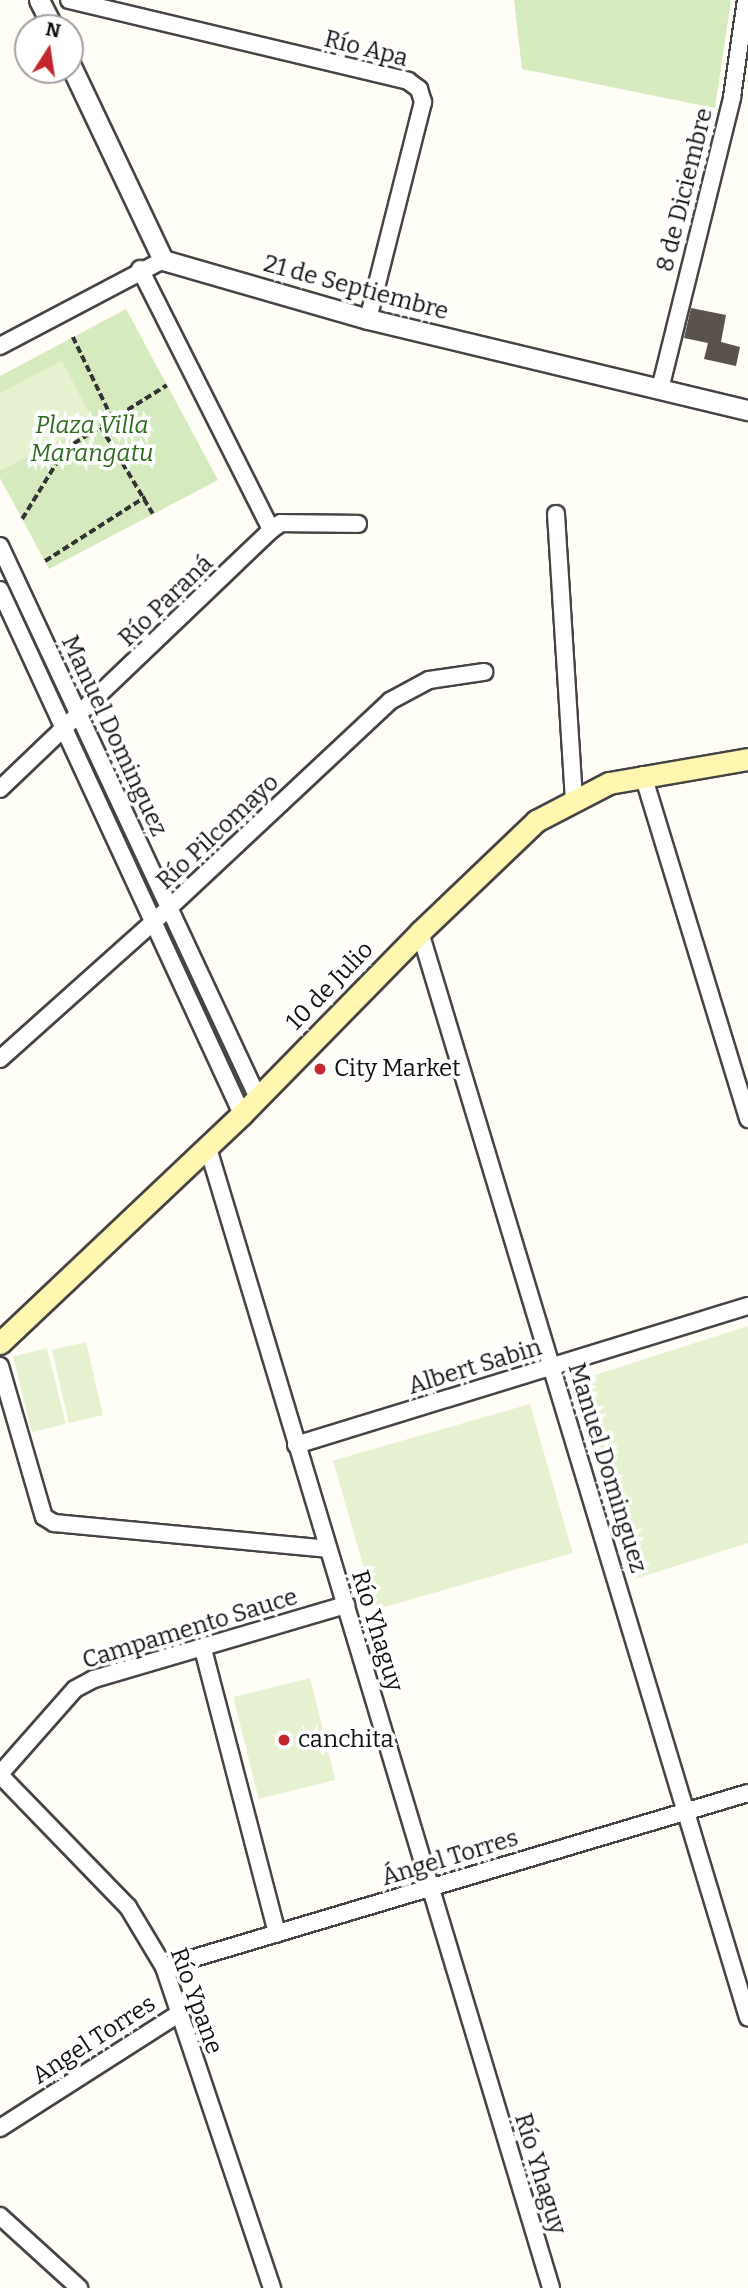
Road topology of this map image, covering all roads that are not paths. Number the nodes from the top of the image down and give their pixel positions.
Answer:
1 (69, 0) edge
2 (746, 0) edge
3 (79, 84) edge
4 (740, 99) edge
5 (163, 260) junction
6 (140, 269) junction
7 (368, 319) junction
8 (0, 346) edge
9 (660, 389) junction
10 (748, 410) edge
11 (556, 514) dead end
12 (358, 524) dead end
13 (271, 530) junction
14 (0, 546) edge
15 (0, 590) edge
16 (484, 672) dead end
17 (82, 716) junction
18 (64, 728) junction
19 (748, 759) edge
20 (643, 775) junction
21 (0, 789) edge
22 (574, 799) junction
23 (169, 908) junction
24 (150, 923) junction
25 (420, 932) junction
26 (0, 1059) edge
27 (258, 1098) junction
28 (242, 1114) junction
29 (748, 1119) edge
30 (208, 1148) junction
31 (748, 1306) edge
32 (0, 1343) edge
33 (0, 1366) edge
34 (552, 1368) junction
35 (296, 1446) junction
36 (327, 1549) junction
37 (346, 1605) junction
38 (203, 1650) junction
39 (0, 1774) edge
40 (748, 1793) edge
41 (686, 1812) junction
42 (430, 1888) junction
43 (277, 1934) junction
44 (164, 1967) junction
45 (178, 2014) junction
46 (748, 2018) edge
47 (0, 2128) edge
48 (0, 2216) edge
49 (79, 2288) edge
50 (272, 2288) edge
51 (551, 2288) edge

1 - 7 street, Río Apa
2 - 4 street, 8 de Diciembre
3 - 5 street
4 - 9 street, 8 de Diciembre
5 - 6 street
5 - 7 street, 21 de Septiembre
6 - 8 street
6 - 13 street
7 - 9 street, 21 de Septiembre
9 - 10 street, 21 de Septiembre
11 - 22 street
12 - 13 street
13 - 17 street, Río Paraná
14 - 17 street, Manuel Dominguez
15 - 18 street, Manuel Dominguez
16 - 23 street, Río Pilcomayo
17 - 18 street, Río Paraná
17 - 23 street, Manuel Dominguez
18 - 21 street, Río Paraná
18 - 24 street, Manuel Dominguez
19 - 20 main road, 10 de Julio
20 - 22 main road, 10 de Julio
20 - 29 street
22 - 25 main road, 10 de Julio
23 - 24 street, Río Pilcomayo
23 - 27 street, Manuel Dominguez
24 - 26 street, Río Pilcomayo
24 - 28 street, Manuel Dominguez
25 - 27 main road, 10 de Julio
25 - 34 street, Manuel Dominguez
27 - 28 main road, 10 de Julio
28 - 30 main road, 10 de Julio
30 - 32 main road, 10 de Julio
30 - 35 street, Río Yhaguy
31 - 34 street, Albert Sabin
33 - 36 street
34 - 35 street, Albert Sabin
34 - 41 street, Manuel Dominguez
35 - 36 street, Río Yhaguy
36 - 37 street, Río Yhaguy
37 - 38 street, Campamento Sauce
37 - 42 street, Río Yhaguy
38 - 39 street, Campamento Sauce
38 - 43 street
39 - 44 street, Río Ypane
40 - 41 street, Ángel Torres
41 - 42 street, Ángel Torres
41 - 46 street, Manuel Dominguez
42 - 43 street, Ángel Torres
42 - 51 street, Río Yhaguy
43 - 44 street, Ángel Torres
44 - 45 street, Río Ypane
45 - 47 street, Angel Torres
45 - 50 street, Río Ypane
48 - 49 street

